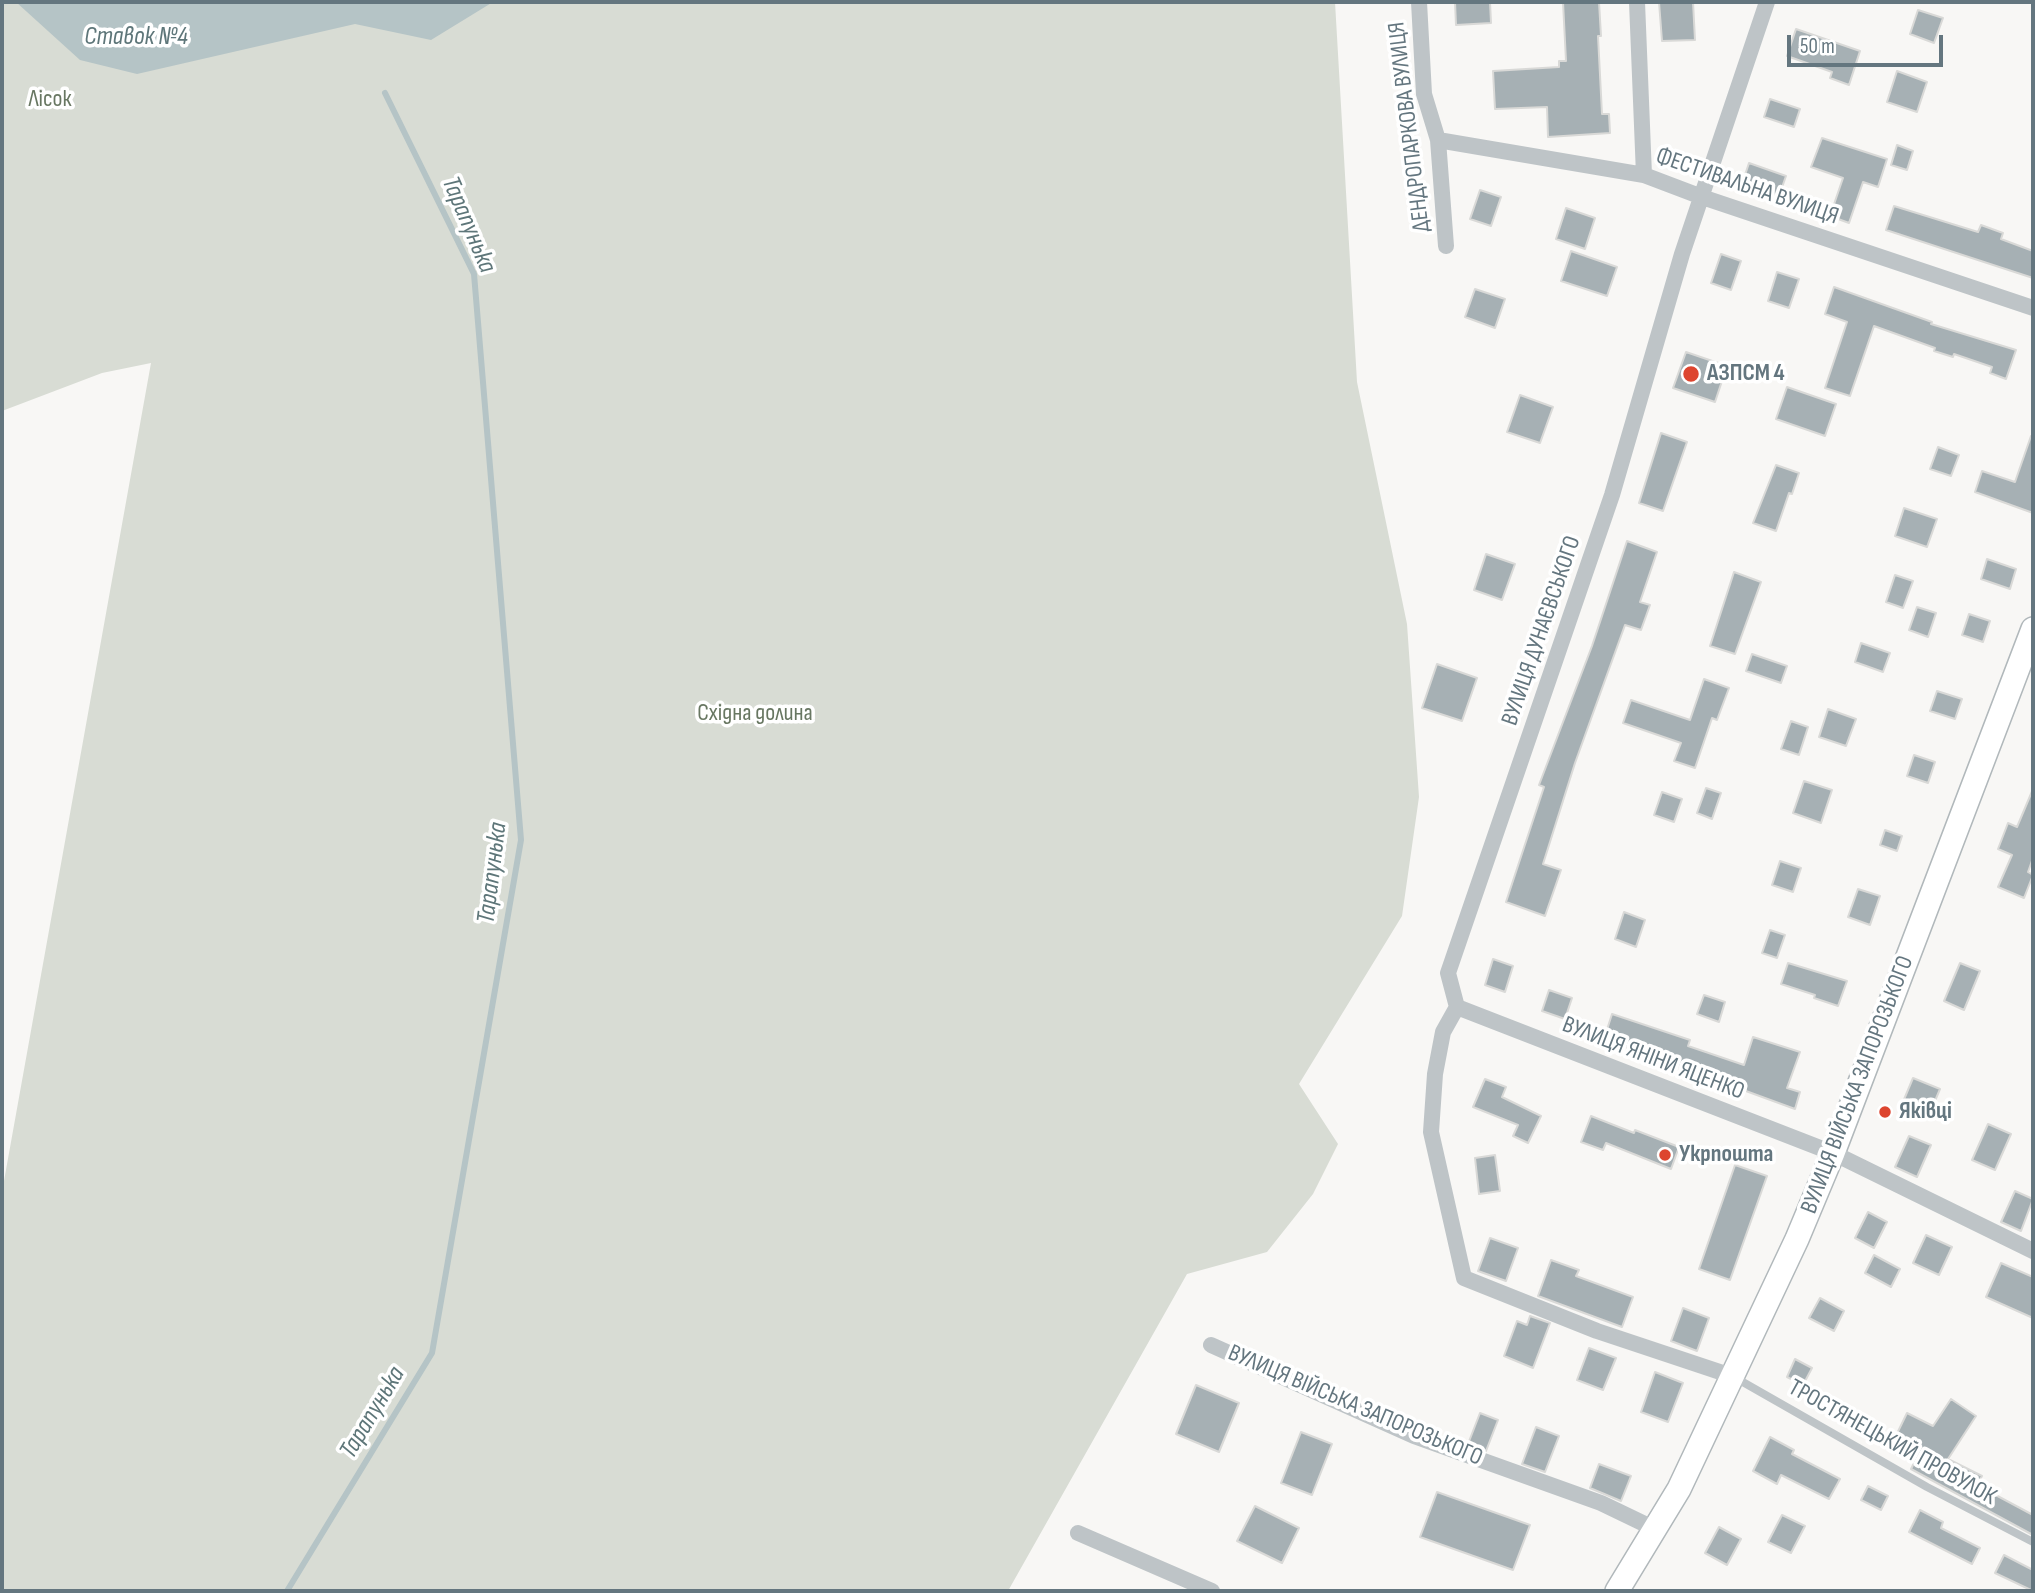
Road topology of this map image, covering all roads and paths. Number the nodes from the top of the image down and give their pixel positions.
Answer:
1 (1419, 2) edge
2 (1637, 2) edge
3 (1767, 2) edge
4 (1438, 141) junction
5 (1644, 175) junction
6 (1702, 197) junction
7 (1446, 246) dead end
8 (2033, 308) edge
9 (2033, 629) edge
10 (1457, 1007) junction
11 (1833, 1153) junction
12 (2033, 1251) edge
13 (1211, 1345) dead end
14 (1732, 1376) junction
15 (1655, 1529) junction
16 (1079, 1533) dead end
17 (2033, 1542) edge
18 (1212, 1591) edge
19 (1617, 1591) edge

1 - 4 street, ДЕНДРОПАРКОВА ВУЛИЦЯ
2 - 5 street
3 - 6 street, ВУЛИЦЯ ДУНАЄВСЬКОГО
4 - 5 street, ФЕСТИВАЛЬНА ВУЛИЦЯ
4 - 7 street, ДЕНДРОПАРКОВА ВУЛИЦЯ
5 - 6 street, ФЕСТИВАЛЬНА ВУЛИЦЯ
6 - 8 street, ФЕСТИВАЛЬНА ВУЛИЦЯ
6 - 10 street, ВУЛИЦЯ ДУНАЄВСЬКОГО
9 - 11 street, ВУЛИЦЯ ВІЙСЬКА ЗАПОРОЗЬКОГО
10 - 11 street, ВУЛИЦЯ ЯНІНИ ЯЦЕНКО
10 - 14 street
11 - 12 street, ВУЛИЦЯ ЯНІНИ ЯЦЕНКО
11 - 14 street, ВУЛИЦЯ ВІЙСЬКА ЗАПОРОЗЬКОГО
13 - 15 street, ВУЛИЦЯ ВІЙСЬКА ЗАПОРОЗЬКОГО
14 - 15 street, ВУЛИЦЯ ВІЙСЬКА ЗАПОРОЗЬКОГО
14 - 17 lane, ТРОСТЯНЕЦЬКИЙ ПРОВУЛОК
15 - 19 street, ВУЛИЦЯ ВІЙСЬКА ЗАПОРОЗЬКОГО
16 - 18 street

